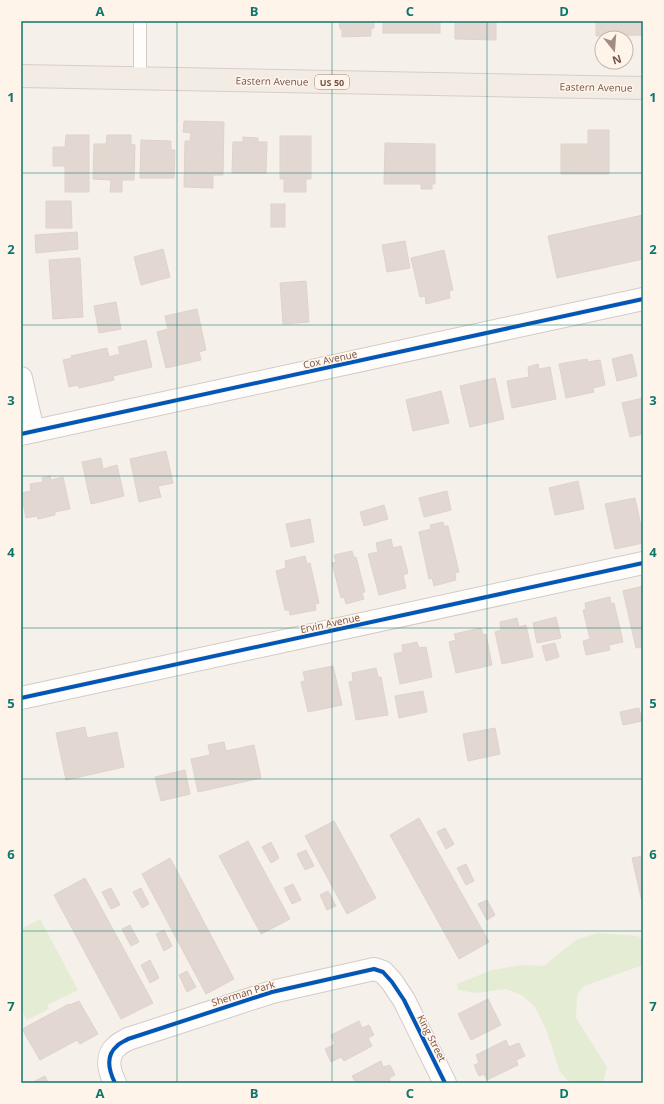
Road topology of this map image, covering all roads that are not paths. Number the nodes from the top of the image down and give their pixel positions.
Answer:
1 (140, 21) edge
2 (21, 76) edge
3 (140, 78) junction
4 (643, 88) edge
5 (643, 299) edge
6 (21, 378) edge
7 (27, 433) edge
8 (643, 563) edge
9 (21, 698) edge
10 (404, 1000) joint
11 (115, 1083) edge
12 (445, 1083) edge

1 - 3 lane
2 - 3 main road, Eastern Avenue / US 50
3 - 4 main road, Eastern Avenue / US 50
5 - 7 street, Cox Avenue
6 - 7 street
8 - 9 street, Ervin Avenue
10 - 11 street, Sherman Park
10 - 12 street, King Street

